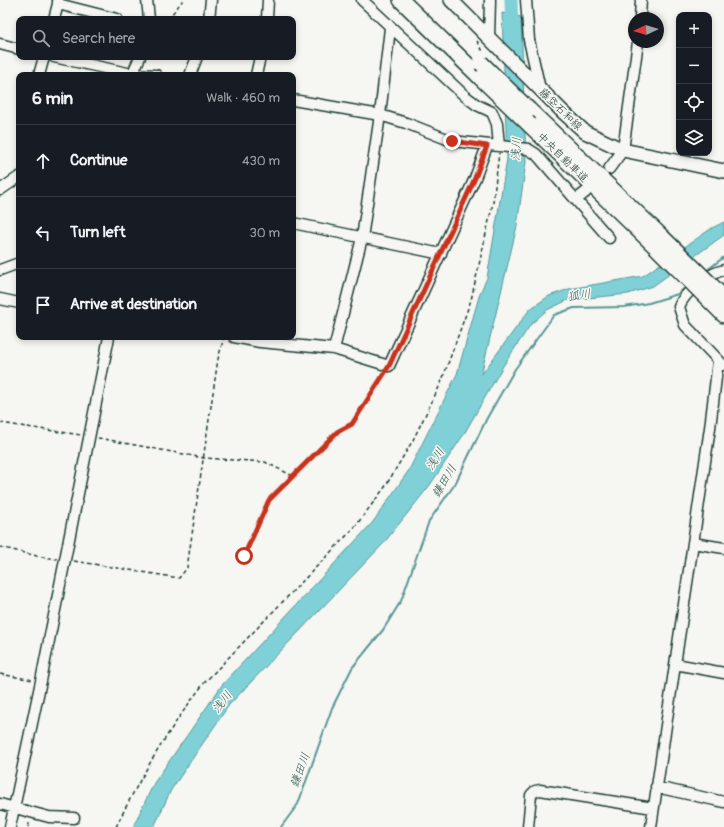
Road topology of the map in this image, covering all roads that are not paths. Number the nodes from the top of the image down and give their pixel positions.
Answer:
1 (146, 0) edge
2 (211, 0) edge
3 (268, 0) edge
4 (362, 0) edge
5 (401, 0) edge
6 (416, 0) edge
7 (452, 0) edge
8 (490, 0) edge
9 (526, 0) edge
10 (641, 0) edge
11 (58, 2) edge
12 (640, 12) edge
13 (55, 16) edge
14 (107, 16) edge
15 (149, 16) edge
16 (209, 16) edge
17 (267, 16) edge
18 (390, 28) junction
19 (490, 38) junction
20 (0, 44) edge
21 (16, 48) edge
22 (637, 48) edge
23 (43, 60) edge
24 (68, 60) edge
25 (139, 60) edge
26 (197, 60) edge
27 (259, 60) edge
28 (481, 70) junction
29 (40, 72) edge
30 (123, 72) edge
31 (133, 72) edge
32 (191, 72) edge
33 (257, 72) edge
34 (540, 89) junction
35 (296, 101) edge
36 (380, 115) junction
37 (487, 146) junction
38 (501, 146) junction
39 (623, 150) junction
40 (609, 168) dead end
41 (724, 171) edge
42 (16, 179) edge
43 (0, 190) edge
44 (586, 192) dead end
45 (577, 199) junction
46 (296, 224) edge
47 (362, 238) junction
48 (609, 238) dead end
49 (659, 242) junction
50 (441, 254) junction
51 (16, 264) edge
52 (0, 270) edge
53 (724, 270) edge
54 (705, 288) junction
55 (724, 298) edge
56 (0, 299) edge
57 (16, 302) edge
58 (724, 315) edge
59 (107, 340) edge
60 (259, 340) edge
61 (334, 349) junction
62 (721, 364) edge
63 (693, 543) junction
64 (724, 548) edge
65 (675, 664) junction
66 (724, 673) edge
67 (656, 787) junction
68 (724, 802) edge
69 (0, 804) edge
70 (15, 807) junction
71 (653, 808) junction
72 (74, 818) dead end
73 (10, 827) edge
74 (528, 827) edge
75 (651, 827) edge

1 - 15 street
2 - 16 street
3 - 17 street
4 - 18 street
5 - 28 highway, 中央自動車道
6 - 28 highway, 中央自動車道
7 - 19 main road, 藤垈石和線
8 - 19 street
9 - 34 street
10 - 12 street
11 - 13 street
11 - 14 street
18 - 36 street
18 - 38 street
19 - 34 main road, 藤垈石和線
20 - 21 street
22 - 39 street
23 - 29 street
24 - 30 street
25 - 31 street
26 - 32 street
27 - 33 street
28 - 49 highway, 中央自動車道, bridge
28 - 49 highway, 中央自動車道, bridge
34 - 39 main road, 藤垈石和線
35 - 36 street
36 - 37 street
36 - 47 street
37 - 38 street
37 - 50 street
38 - 45 street
39 - 40 street
39 - 41 main road, 藤垈石和線
42 - 43 street
44 - 45 street
45 - 48 street
46 - 47 street
47 - 50 street
47 - 61 street
49 - 54 highway, 中央自動車道, bridge
50 - 61 street
51 - 52 street
53 - 62 street
54 - 55 highway, 中央自動車道
54 - 58 highway, 中央自動車道
56 - 57 street
59 - 70 street
60 - 61 street
62 - 63 street
63 - 64 street
63 - 65 street
65 - 66 street
65 - 67 street
67 - 68 street
67 - 71 street
69 - 70 street
70 - 72 street
70 - 73 street
71 - 74 street
71 - 75 street

